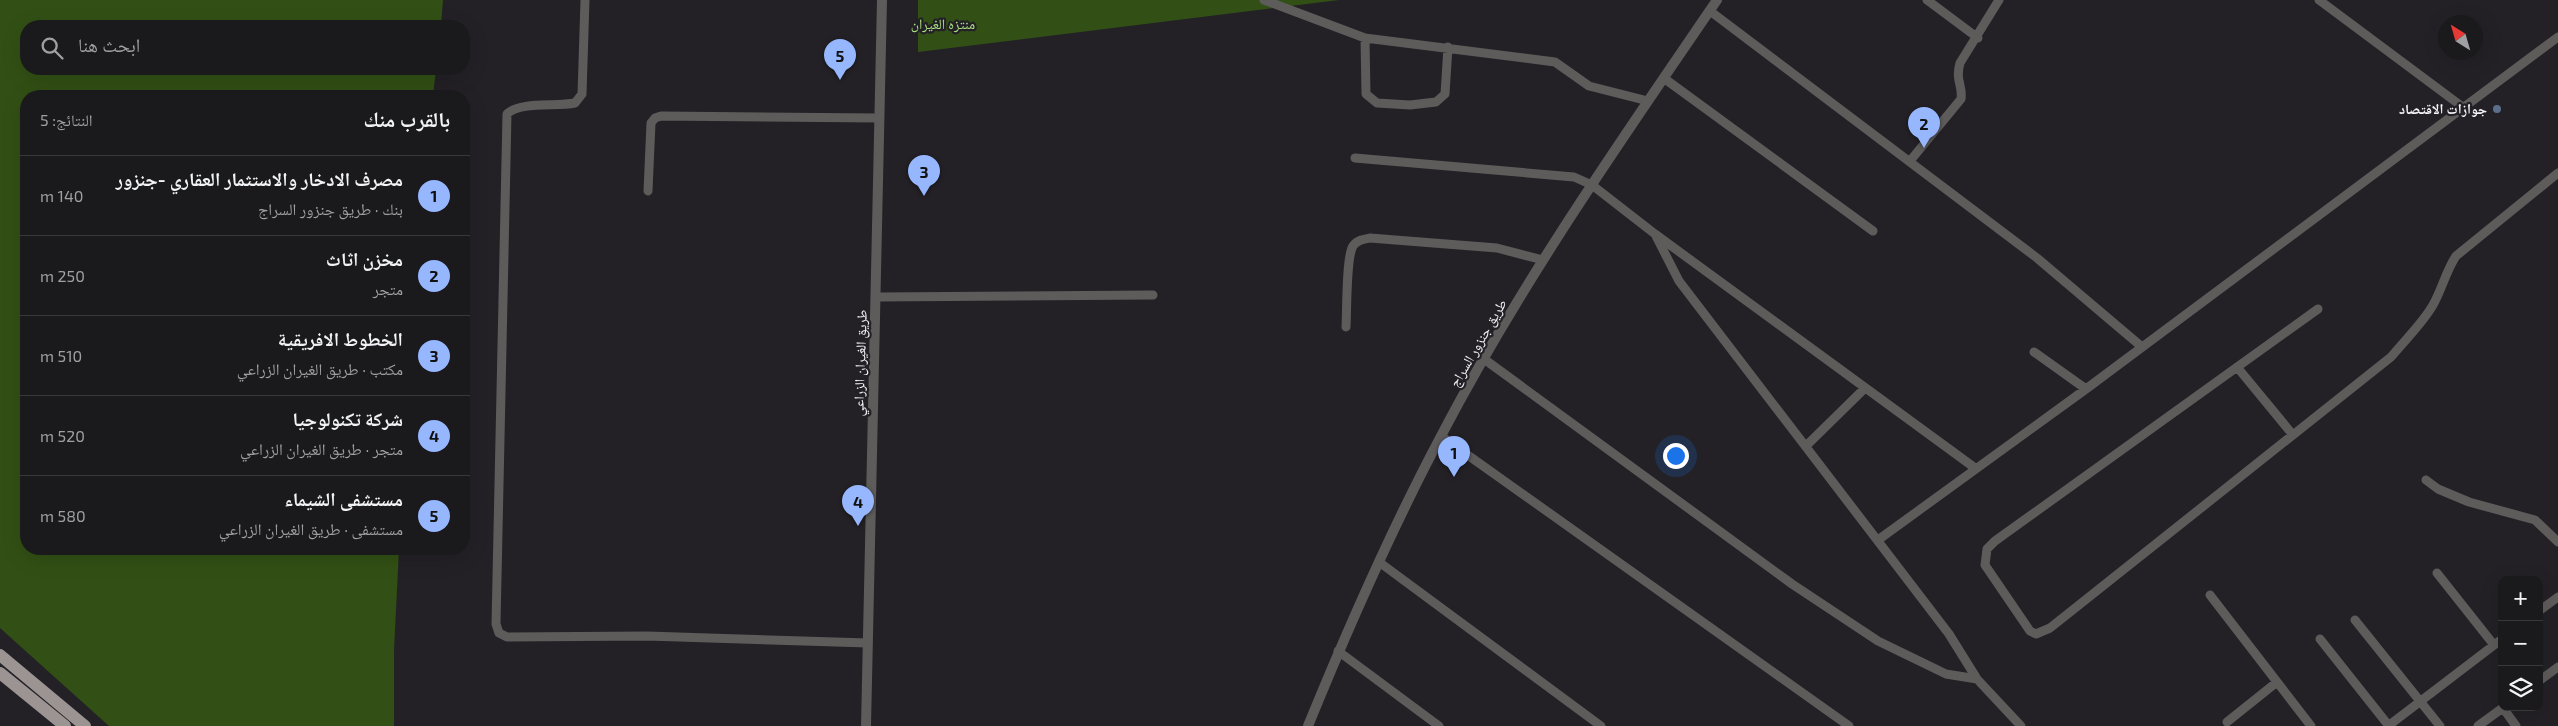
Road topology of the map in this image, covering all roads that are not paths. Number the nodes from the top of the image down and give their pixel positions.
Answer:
1 (585, 0) edge
2 (882, 0) edge
3 (1264, 0) edge
4 (1717, 0) edge
5 (1927, 0) edge
6 (1999, 0) edge
7 (2319, 0) edge
8 (1710, 11) junction
9 (2558, 37) edge
10 (1365, 38) junction
11 (1978, 38) junction
12 (1448, 47) junction
13 (1665, 78) junction
14 (1648, 101) junction
15 (2464, 108) junction
16 (879, 118) junction
17 (1355, 158) dead end
18 (1910, 161) junction
19 (2558, 173) edge
20 (1592, 185) junction
21 (648, 191) dead end
22 (1873, 231) dead end
23 (1655, 234) junction
24 (1543, 260) junction
25 (1153, 294) dead end
26 (876, 297) junction
27 (2318, 309) dead end
28 (1346, 327) dead end
29 (2142, 347) junction
30 (2034, 352) dead end
31 (1484, 359) junction
32 (2237, 367) junction
33 (1865, 388) junction
34 (2086, 388) junction
35 (2293, 435) junction
36 (1441, 436) junction
37 (1806, 446) junction
38 (1975, 468) junction
39 (2426, 480) dead end
40 (1878, 540) junction
41 (2558, 542) edge
42 (1379, 562) junction
43 (2437, 572) dead end
44 (2210, 595) dead end
45 (2558, 596) edge
46 (2543, 608) edge
47 (2355, 620) dead end
48 (2320, 639) dead end
49 (2498, 642) edge
50 (868, 644) junction
51 (1338, 651) junction
52 (0, 655) edge
53 (2558, 668) edge
54 (0, 673) edge
55 (2543, 678) edge
56 (1977, 679) junction
57 (2277, 682) junction
58 (2421, 702) junction
59 (2499, 711) edge
60 (2505, 711) edge
61 (2228, 722) dead end
62 (66, 726) edge
63 (85, 726) edge
64 (866, 726) edge
65 (1308, 726) edge
66 (1440, 726) edge
67 (1601, 726) edge
68 (1849, 726) edge
69 (2020, 726) edge
70 (2311, 726) edge
71 (2389, 726) edge
72 (2440, 726) edge
73 (2478, 726) edge
74 (2516, 726) edge

1 - 50 street
2 - 16 street, طريق الغيران الزراعي
3 - 10 street
4 - 8 street, طريق جنزور السراج
5 - 11 street
6 - 11 street
7 - 15 street
8 - 13 street, طريق جنزور السراج
8 - 18 street
9 - 15 street
10 - 12 street
10 - 12 street
11 - 18 street
12 - 14 street
13 - 14 street, طريق جنزور السراج
13 - 22 street
14 - 20 street, طريق جنزور السراج
15 - 29 street
16 - 21 street
16 - 26 street, طريق الغيران الزراعي
17 - 20 street
18 - 29 street
19 - 35 street
20 - 23 street
20 - 24 street, طريق جنزور السراج
23 - 33 street
23 - 37 street
24 - 28 street
24 - 31 street, طريق جنزور السراج
25 - 26 street
26 - 50 street, طريق الغيران الزراعي
27 - 32 street
29 - 34 street
30 - 34 street
31 - 36 street, طريق جنزور السراج
31 - 56 street
32 - 35 street
32 - 35 street
33 - 37 street
33 - 38 street
34 - 38 street
36 - 42 street, طريق جنزور السراج
36 - 68 street
37 - 40 street
38 - 40 street
39 - 41 street
40 - 56 street
42 - 51 street, طريق جنزور السراج
42 - 67 street
43 - 49 street
44 - 57 street
45 - 46 street
47 - 58 street
48 - 71 street
49 - 58 street
50 - 64 street, طريق الغيران الزراعي
51 - 65 street, طريق جنزور السراج
51 - 66 street
52 - 63 main road
53 - 55 street
54 - 62 main road
56 - 69 street
57 - 61 street
57 - 70 street
58 - 71 street
58 - 72 street
59 - 73 street
60 - 74 street

